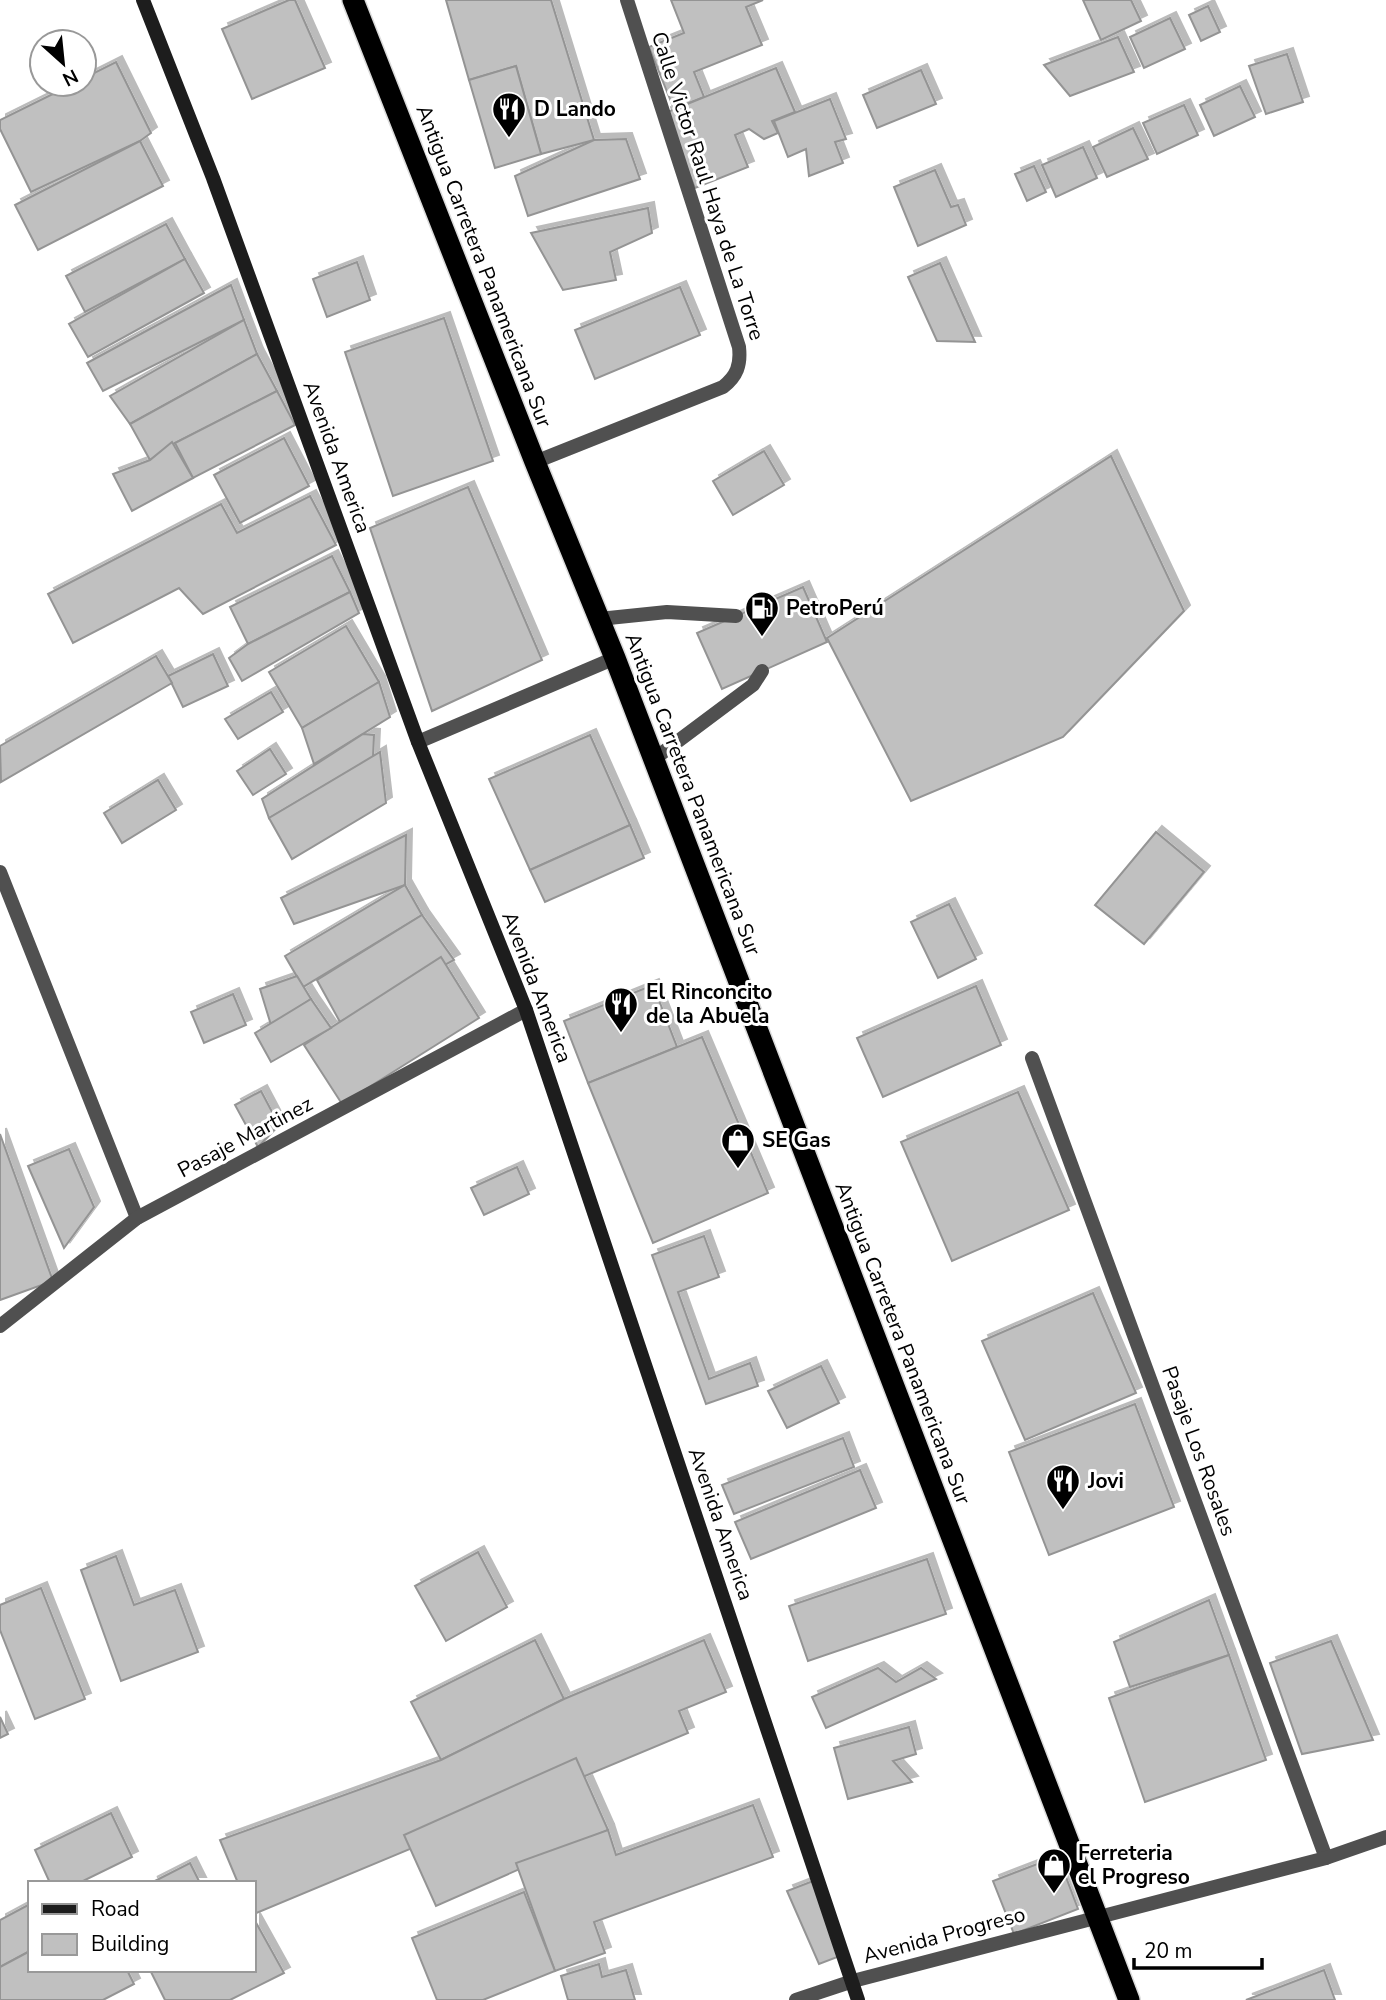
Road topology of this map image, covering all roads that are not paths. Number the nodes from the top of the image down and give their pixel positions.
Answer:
1 (144, 0) edge
2 (353, 0) edge
3 (626, 0) edge
4 (535, 462) junction
5 (736, 616) dead end
6 (599, 619) junction
7 (615, 658) junction
8 (762, 671) dead end
9 (418, 742) junction
10 (654, 759) junction
11 (0, 872) edge
12 (526, 1010) junction
13 (1032, 1058) dead end
14 (137, 1218) junction
15 (0, 1326) edge
16 (1386, 1837) edge
17 (1326, 1858) junction
18 (1096, 1918) junction
19 (853, 1981) junction
20 (796, 2000) edge
21 (858, 2000) edge
22 (1129, 2000) edge

1 - 9 street, Avenida America
2 - 4 highway, Antigua Carretera Panamericana Sur
3 - 4 street, Calle Victor Raul Haya de La Torre
4 - 6 highway, Antigua Carretera Panamericana Sur
5 - 6 street
6 - 7 highway, Antigua Carretera Panamericana Sur
7 - 9 street
7 - 10 highway, Antigua Carretera Panamericana Sur
8 - 10 street
9 - 12 street, Avenida America
10 - 18 highway, Antigua Carretera Panamericana Sur
11 - 14 street
12 - 14 street, Pasaje Martinez
12 - 19 street, Avenida America
13 - 17 street, Pasaje Los Rosales
14 - 15 street, Pasaje Martinez
16 - 17 street, Avenida Progreso
17 - 18 street, Avenida Progreso
18 - 19 street, Avenida Progreso
18 - 22 highway, Antigua Carretera Panamericana Sur
19 - 20 street, Avenida Progreso
19 - 21 street, Avenida America

